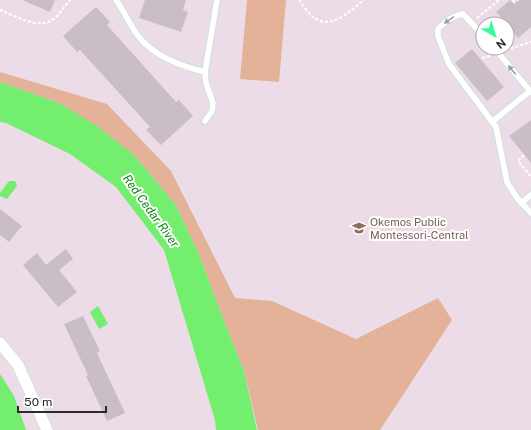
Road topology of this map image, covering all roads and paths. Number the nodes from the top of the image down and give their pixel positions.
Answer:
1 (70, 0) edge
2 (116, 0) edge
3 (217, 0) edge
4 (299, 0) edge
5 (364, 0) edge
6 (499, 0) edge
7 (0, 10) edge
8 (471, 22) junction
9 (475, 26) edge
10 (501, 56) edge
11 (205, 72) junction
12 (530, 91) edge
13 (205, 121) dead end
14 (492, 122) junction
15 (524, 155) dead end
16 (531, 177) edge
17 (531, 195) edge
18 (521, 203) junction
19 (531, 213) edge
20 (0, 343) edge
21 (47, 430) edge

1 - 7 path
2 - 11 lane
3 - 11 lane
4 - 5 path
6 - 8 path
8 - 9 lane
8 -> 14 lane
12 -> 10 lane
11 - 13 lane
12 - 14 lane
14 - 18 lane
15 - 16 path
17 - 18 lane
18 - 19 lane
20 - 21 street

